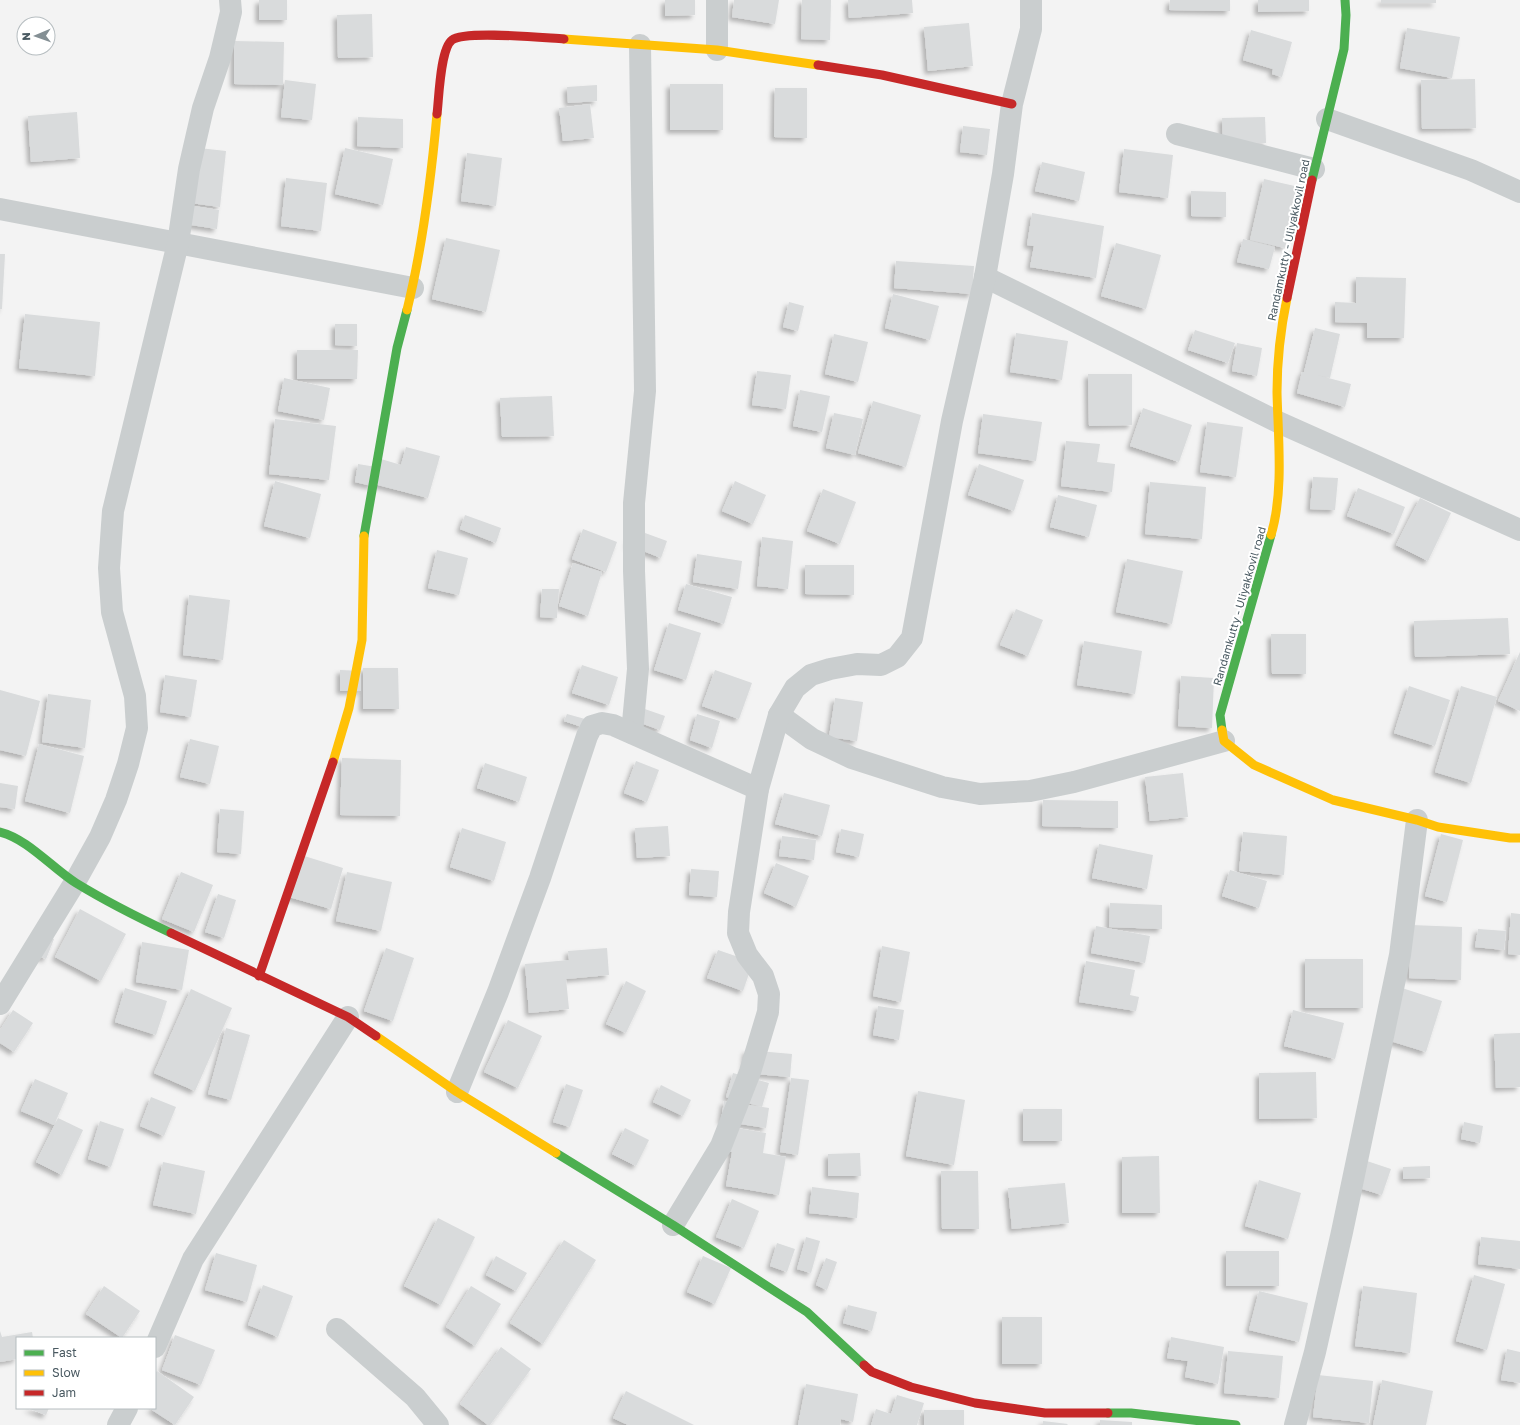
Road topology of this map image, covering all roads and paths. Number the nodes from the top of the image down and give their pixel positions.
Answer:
1 (230, 0) edge
2 (717, 0) edge
3 (1031, 0) edge
4 (1345, 0) edge
5 (640, 46) junction
6 (717, 50) junction
7 (1012, 104) junction
8 (1326, 119) junction
9 (1177, 134) dead end
10 (1314, 169) junction
11 (1520, 192) edge
12 (0, 209) edge
13 (178, 243) junction
14 (985, 277) junction
15 (413, 288) junction
16 (1278, 422) junction
17 (1520, 530) edge
18 (779, 715) junction
19 (632, 733) junction
20 (1224, 741) junction
21 (758, 789) junction
22 (1417, 820) junction
23 (0, 832) edge
24 (1520, 838) edge
25 (75, 882) junction
26 (259, 976) junction
27 (0, 1004) edge
28 (348, 1017) junction
29 (457, 1092) junction
30 (673, 1225) junction
31 (337, 1329) dead end
32 (156, 1345) edge
33 (126, 1409) edge
34 (118, 1425) edge
35 (438, 1425) edge
36 (1236, 1425) edge
37 (1295, 1425) edge

1 - 13 street
2 - 6 street
3 - 7 street
4 - 8 street, Randamkutty - Uliyakkovil road
5 - 6 street
5 - 15 street
5 - 19 street
6 - 7 street
7 - 14 street
8 - 10 street, Randamkutty - Uliyakkovil road
8 - 11 street
9 - 10 street
10 - 16 street, Randamkutty - Uliyakkovil road
12 - 13 street
13 - 15 street
13 - 25 street
14 - 16 street
14 - 18 street
15 - 26 street
16 - 17 street
16 - 20 street, Randamkutty - Uliyakkovil road
18 - 20 street
18 - 21 street
19 - 21 street
19 - 29 street
20 - 22 street
21 - 30 street
22 - 24 street
22 - 37 street
23 - 25 street
25 - 26 street
25 - 27 street
26 - 28 street
28 - 29 street
28 - 32 street
29 - 30 street
30 - 36 street
31 - 35 street
33 - 34 street

